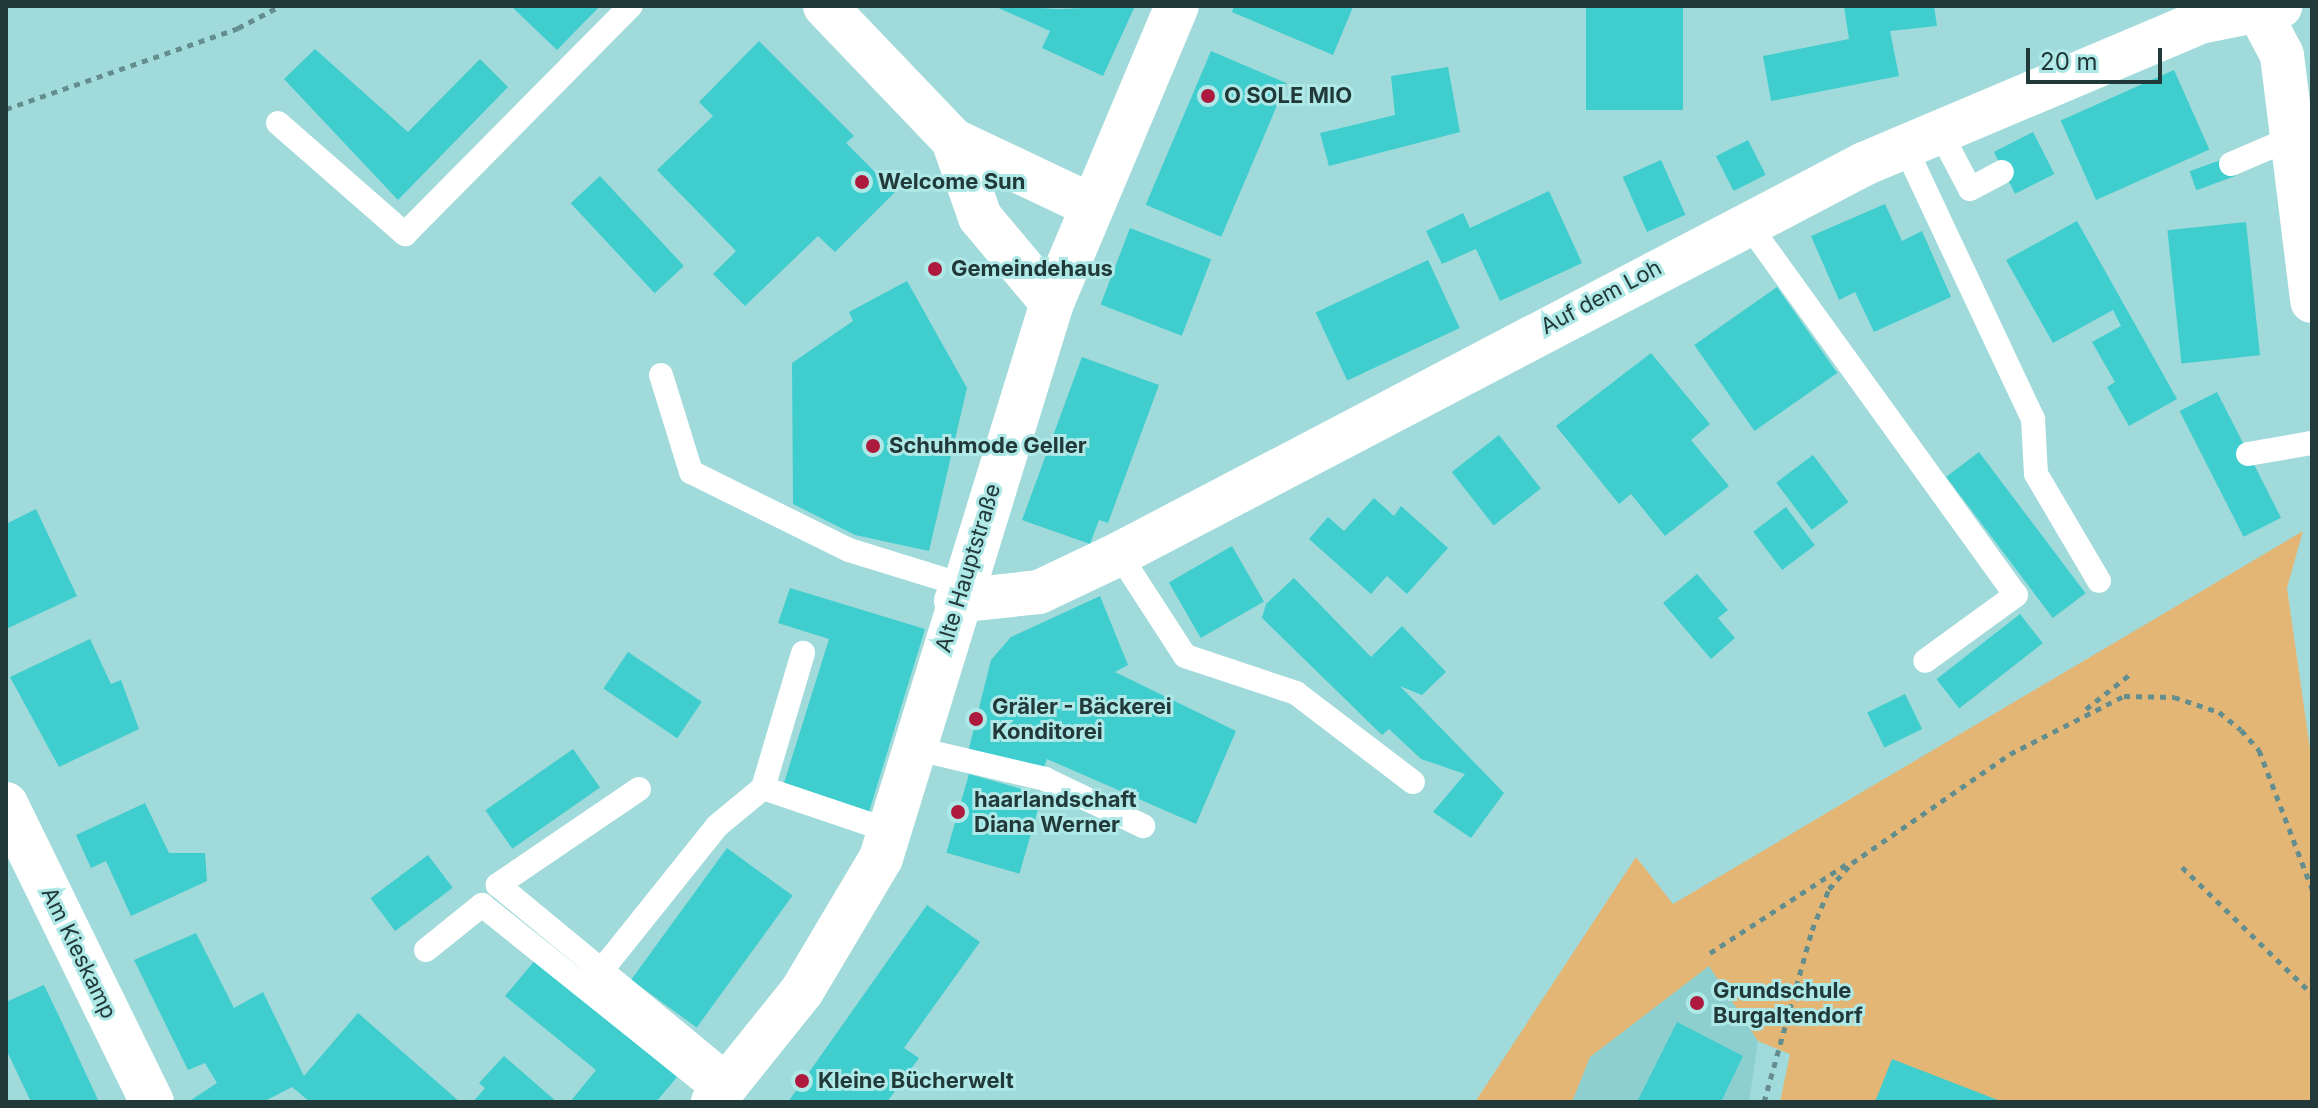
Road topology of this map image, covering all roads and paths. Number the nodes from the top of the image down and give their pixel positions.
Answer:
1 (280, 6) edge
2 (631, 6) edge
3 (825, 6) edge
4 (1177, 6) edge
5 (2265, 7) edge
6 (6, 109) edge
7 (278, 123) dead end
8 (2294, 137) junction
9 (1923, 139) junction
10 (953, 140) junction
11 (2231, 164) dead end
12 (2002, 172) dead end
13 (1090, 205) junction
14 (1746, 221) junction
15 (2312, 301) edge
16 (1052, 303) junction
17 (661, 375) dead end
18 (2312, 443) edge
19 (2248, 454) dead end
20 (1119, 554) junction
21 (2099, 581) dead end
22 (959, 593) junction
23 (803, 653) dead end
24 (1925, 661) dead end
25 (2129, 675) dead end
26 (2079, 714) junction
27 (913, 748) junction
28 (1413, 782) dead end
29 (763, 788) junction
30 (639, 789) dead end
31 (6, 804) edge
32 (1143, 826) dead end
33 (890, 831) junction
34 (1879, 843) junction
35 (2182, 867) dead end
36 (2312, 889) edge
37 (426, 950) dead end
38 (1710, 953) dead end
39 (601, 971) junction
40 (2312, 994) edge
41 (721, 1092) edge
42 (152, 1102) edge
43 (1764, 1102) edge

1 - 6 path
2 - 7 lane
3 - 10 street
4 - 13 street, Alte Hauptstraße
5 - 8 street, Auf dem Loh
5 - 9 street, Auf dem Loh
8 - 11 lane
8 - 15 street, Auf dem Loh
9 - 12 lane
9 - 14 street, Auf dem Loh
9 - 21 lane
10 - 13 street
10 - 16 street
13 - 16 street, Alte Hauptstraße
14 - 20 street, Auf dem Loh
14 - 24 lane
16 - 22 street, Alte Hauptstraße
17 - 22 lane
18 - 19 lane
20 - 22 street, Auf dem Loh
20 - 28 lane
22 - 27 street, Alte Hauptstraße
23 - 29 lane
25 - 26 path
26 - 34 path
26 - 36 path
27 - 32 lane
27 - 33 street, Alte Hauptstraße
29 - 33 lane
29 - 39 lane
30 - 39 lane
31 - 42 street, Am Kieskamp
33 - 41 street, Alte Hauptstraße
34 - 38 path
34 - 43 path
35 - 40 path
37 - 41 lane
39 - 41 lane

